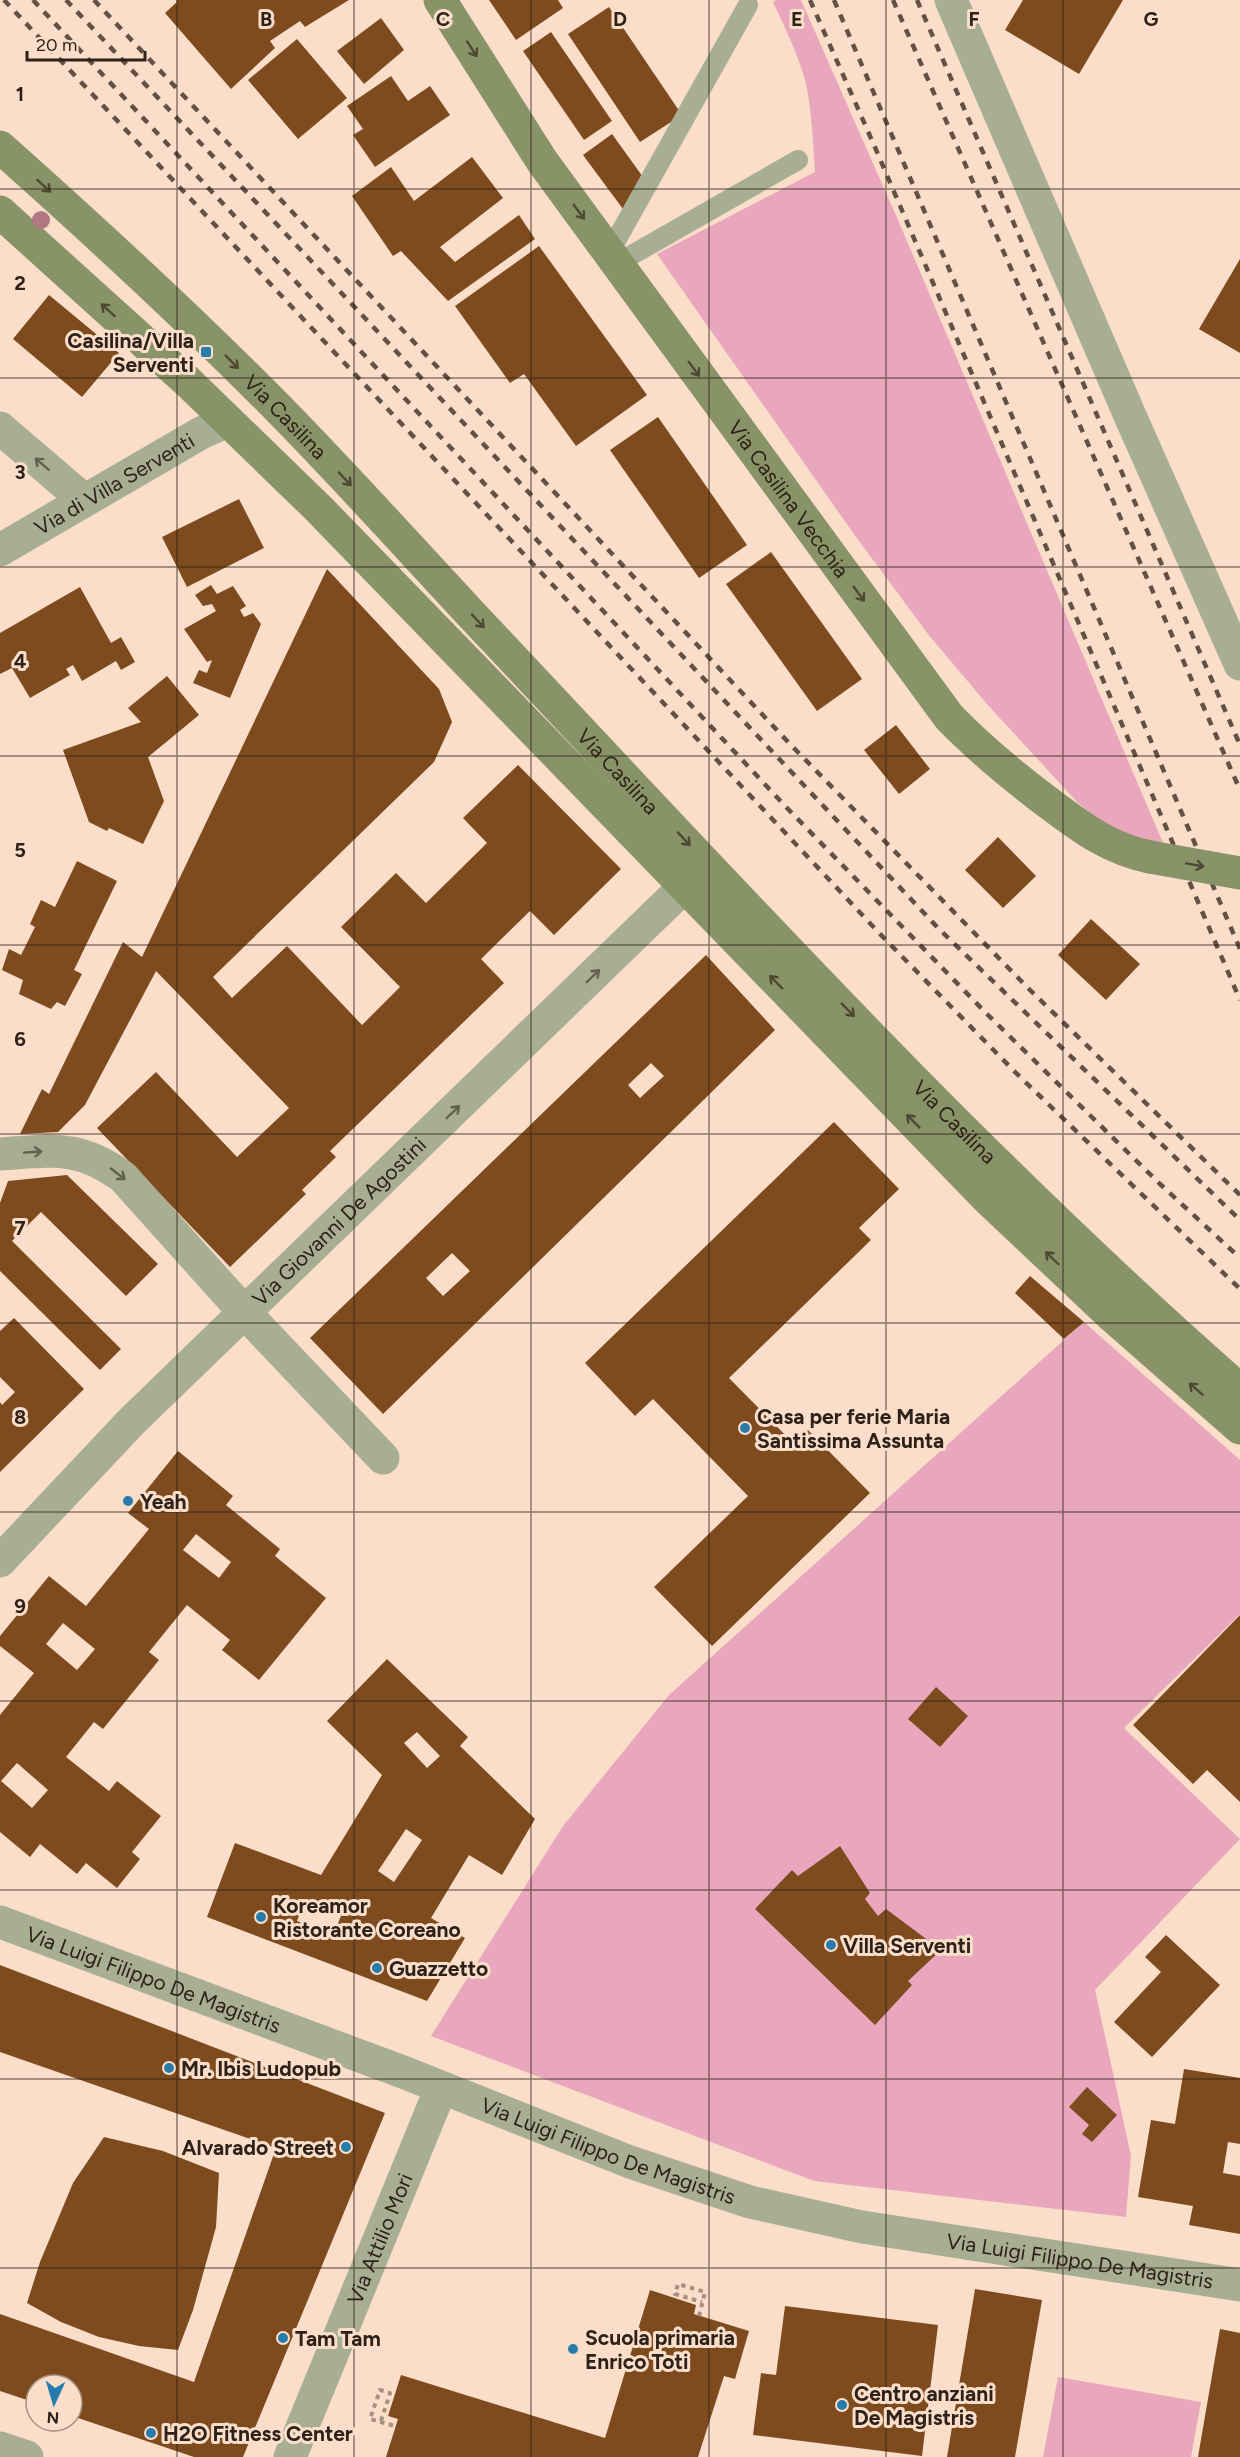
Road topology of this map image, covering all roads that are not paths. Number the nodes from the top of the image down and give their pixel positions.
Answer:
1 (440, 0) edge
2 (951, 0) edge
3 (748, 5) dead end
4 (0, 147) edge
5 (798, 160) dead end
6 (0, 212) edge
7 (613, 259) junction
8 (228, 421) junction
9 (0, 428) edge
10 (84, 500) junction
11 (0, 550) edge
12 (1240, 664) edge
13 (1240, 873) edge
14 (684, 887) junction
15 (0, 1154) edge
16 (245, 1313) junction
17 (1240, 1390) edge
18 (1240, 1428) edge
19 (383, 1458) dead end
20 (0, 1561) edge
21 (0, 1922) edge
22 (441, 2088) junction
23 (1240, 2285) edge
24 (0, 2448) edge
25 (27, 2457) edge
26 (290, 2457) edge

1 -> 7 main road, Via Casilina Vecchia
2 - 12 street
3 - 7 lane
4 -> 17 main road, Via Casilina
5 - 7 lane
8 -> 6 main road, Via Casilina
7 -> 13 main road, Via Casilina Vecchia, bridge
8 - 10 street, Via di Villa Serventi
8 - 14 main road, Via Casilina
10 -> 9 street
10 - 11 street, Via di Villa Serventi
16 -> 14 street, Via Giovanni De Agostini
18 -> 14 main road, Via Casilina
15 -> 16 street
16 - 19 street
16 - 20 street, Via Giovanni De Agostini
21 - 22 street, Via Luigi Filippo De Magistris
22 - 23 street, Via Luigi Filippo De Magistris
22 - 26 street, Via Attilio Mori
24 - 25 street

